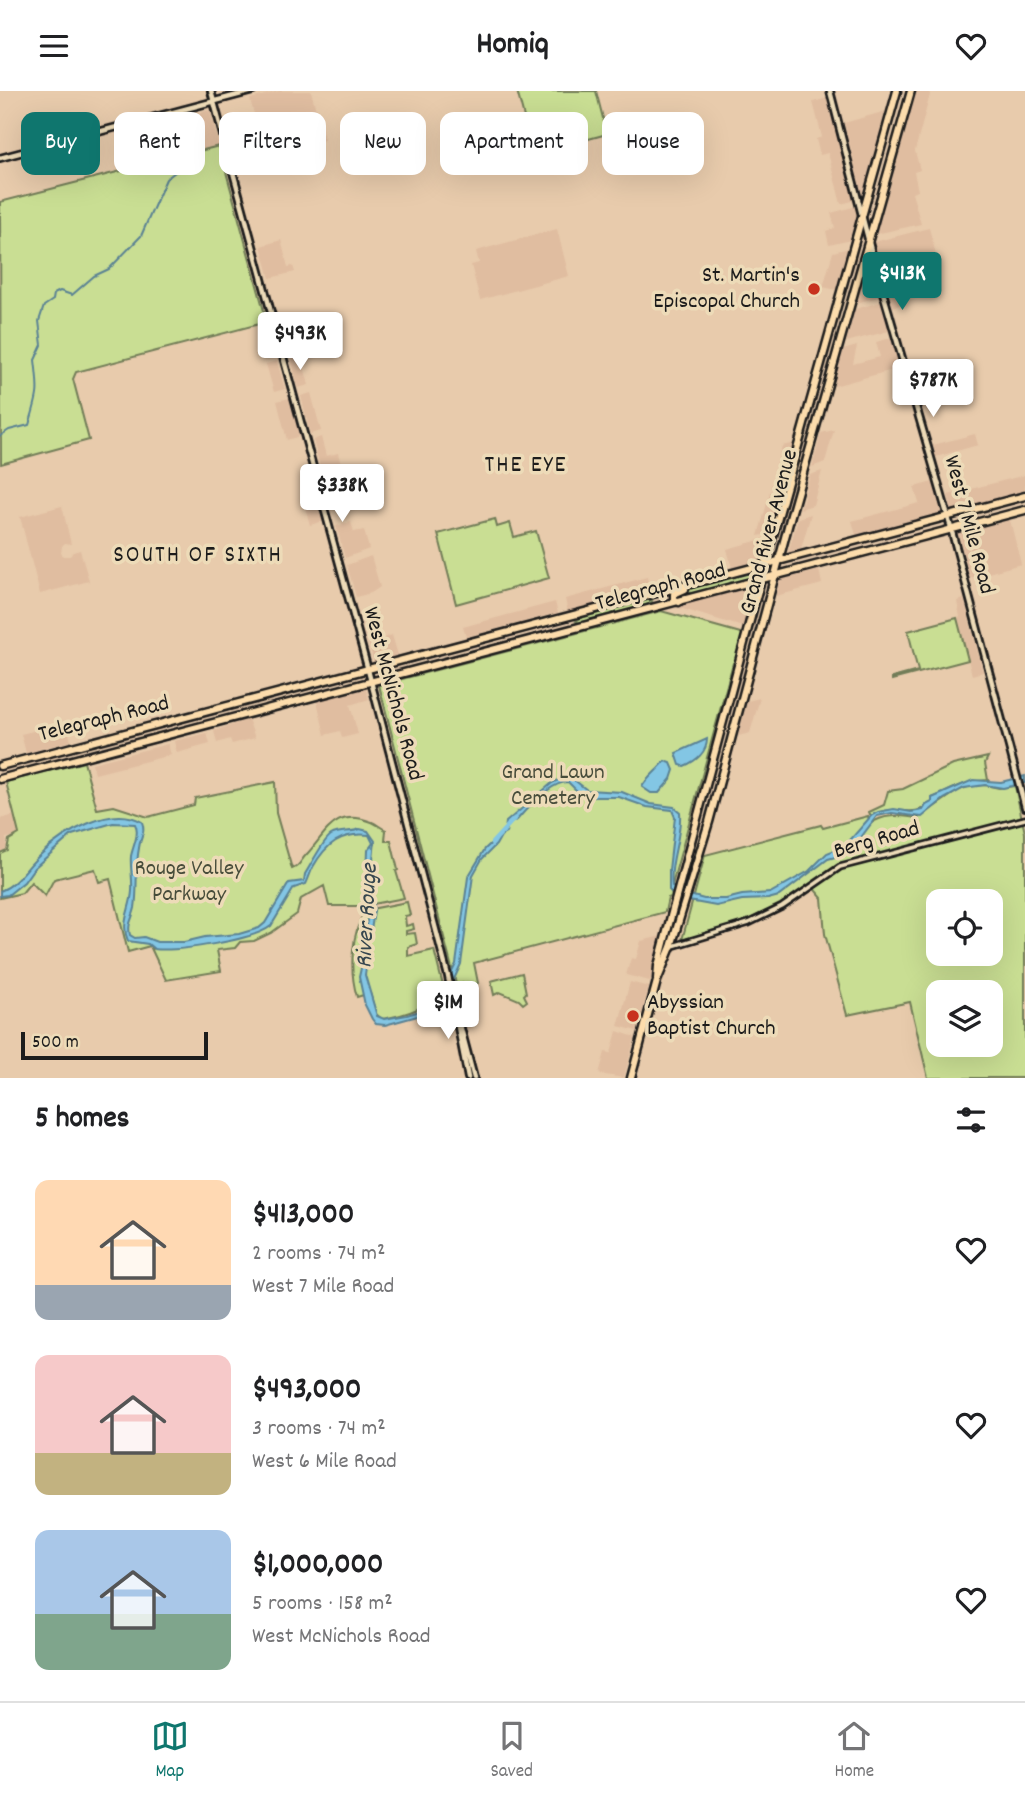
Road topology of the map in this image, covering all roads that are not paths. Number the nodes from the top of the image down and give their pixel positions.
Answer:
1 (211, 91) edge
2 (253, 91) edge
3 (830, 91) edge
4 (898, 91) edge
5 (911, 91) edge
6 (214, 101) junction
7 (902, 126) junction
8 (0, 158) edge
9 (875, 169) junction
10 (885, 187) junction
11 (863, 214) junction
12 (869, 242) junction
13 (841, 293) junction
14 (850, 307) junction
15 (828, 339) junction
16 (839, 348) junction
17 (792, 468) junction
18 (804, 472) junction
19 (1025, 496) edge
20 (783, 498) junction
21 (1025, 508) edge
22 (793, 509) junction
23 (948, 517) junction
24 (951, 529) junction
25 (873, 537) junction
26 (844, 544) junction
27 (875, 549) junction
28 (846, 557) junction
29 (779, 561) junction
30 (765, 564) junction
31 (775, 576) junction
32 (720, 577) junction
33 (761, 579) junction
34 (650, 594) junction
35 (679, 602) junction
36 (650, 609) junction
37 (577, 614) junction
38 (552, 621) junction
39 (579, 627) junction
40 (505, 634) junction
41 (746, 641) junction
42 (512, 645) junction
43 (756, 650) junction
44 (430, 653) junction
45 (463, 658) junction
46 (740, 664) junction
47 (750, 669) junction
48 (368, 670) junction
49 (338, 678) junction
50 (388, 678) junction
51 (372, 682) junction
52 (276, 694) junction
53 (306, 699) junction
54 (726, 713) junction
55 (252, 714) junction
56 (183, 719) junction
57 (154, 726) junction
58 (185, 731) junction
59 (157, 739) junction
60 (73, 746) junction
61 (40, 754) junction
62 (69, 761) junction
63 (725, 762) junction
64 (0, 766) edge
65 (710, 775) junction
66 (10, 777) junction
67 (0, 779) edge
68 (720, 783) junction
69 (701, 804) junction
70 (1025, 807) edge
71 (1025, 819) edge
72 (702, 845) junction
73 (670, 935) junction
74 (667, 947) junction
75 (453, 1002) junction
76 (468, 1078) edge
77 (474, 1078) edge
78 (631, 1078) edge

1 - 6 main road, West McNichols Road
2 - 6 main road
3 - 11 main road, West 7 Mile Road
4 - 7 main road
4 - 9 main road, Grand River Avenue
5 - 7 main road, Grand River Avenue
6 - 8 main road
6 - 48 main road, West McNichols Road
7 - 10 main road, Grand River Avenue
9 - 10 main road
9 - 11 main road, Grand River Avenue
10 - 12 main road, Grand River Avenue
11 - 12 main road, West 7 Mile Road
11 - 13 main road, Grand River Avenue
12 - 14 main road, Grand River Avenue
12 - 23 main road, West 7 Mile Road
13 - 14 main road
13 - 15 main road, Grand River Avenue
14 - 16 main road, Grand River Avenue
15 - 16 main road
15 - 17 main road, Grand River Avenue
16 - 18 main road, Grand River Avenue
17 - 18 main road
17 - 20 main road, Grand River Avenue
18 - 22 main road, Grand River Avenue
19 - 23 main road, Telegraph Road
20 - 22 main road
20 - 30 main road, Grand River Avenue
21 - 24 main road, Telegraph Road
22 - 29 main road, Grand River Avenue
23 - 24 main road, West 7 Mile Road
23 - 25 main road, Telegraph Road
24 - 27 main road, Telegraph Road
24 - 70 main road, West 7 Mile Road
25 - 26 main road, Telegraph Road
25 - 27 main road
26 - 28 main road
26 - 29 main road, Telegraph Road
27 - 28 main road, Telegraph Road
28 - 31 main road, Telegraph Road
29 - 30 main road, Telegraph Road
29 - 31 main road, Grand River Avenue
30 - 32 main road, Telegraph Road
30 - 33 main road, Grand River Avenue
31 - 33 main road, Telegraph Road
31 - 43 main road, Grand River Avenue
32 - 34 main road, Telegraph Road
32 - 35 main road
33 - 35 main road, Telegraph Road
33 - 41 main road, Grand River Avenue
34 - 36 main road
34 - 37 main road, Telegraph Road
35 - 36 main road, Telegraph Road
36 - 39 main road, Telegraph Road
37 - 38 main road, Telegraph Road
37 - 39 main road
38 - 40 main road, Telegraph Road
38 - 42 main road
39 - 42 main road, Telegraph Road
40 - 44 main road, Telegraph Road
40 - 45 main road
41 - 43 main road
41 - 46 main road, Grand River Avenue
42 - 45 main road, Telegraph Road
43 - 47 main road, Grand River Avenue
44 - 48 main road, Telegraph Road
44 - 50 main road, Telegraph Road
45 - 50 main road, Telegraph Road
46 - 47 main road
46 - 54 main road, Grand River Avenue
47 - 63 main road, Grand River Avenue
48 - 49 main road, Telegraph Road
48 - 51 main road, West McNichols Road
49 - 52 main road, Telegraph Road
49 - 53 main road, Telegraph Road
50 - 51 main road, Telegraph Road
51 - 53 main road, Telegraph Road
51 - 75 main road, West McNichols Road
52 - 55 main road
52 - 56 main road, Telegraph Road
53 - 55 main road, Telegraph Road
54 - 63 main road
54 - 65 main road, Grand River Avenue
55 - 58 main road, Telegraph Road
56 - 57 main road, Telegraph Road
56 - 58 main road
57 - 59 main road
57 - 60 main road, Telegraph Road
58 - 59 main road, Telegraph Road
59 - 62 main road, Telegraph Road
60 - 61 main road, Telegraph Road
60 - 62 main road
61 - 64 main road, Telegraph Road
61 - 66 main road
62 - 66 main road, Telegraph Road
63 - 68 main road, Grand River Avenue
65 - 68 main road
65 - 69 main road, Grand River Avenue
66 - 67 main road, Telegraph Road
68 - 72 main road, Grand River Avenue
69 - 72 main road
69 - 73 main road, Grand River Avenue
71 - 74 street, Berg Road
72 - 73 main road, Grand River Avenue
73 - 74 main road, Grand River Avenue
74 - 78 main road, Grand River Avenue
75 - 76 main road, West McNichols Road
75 - 77 main road, West McNichols Road

